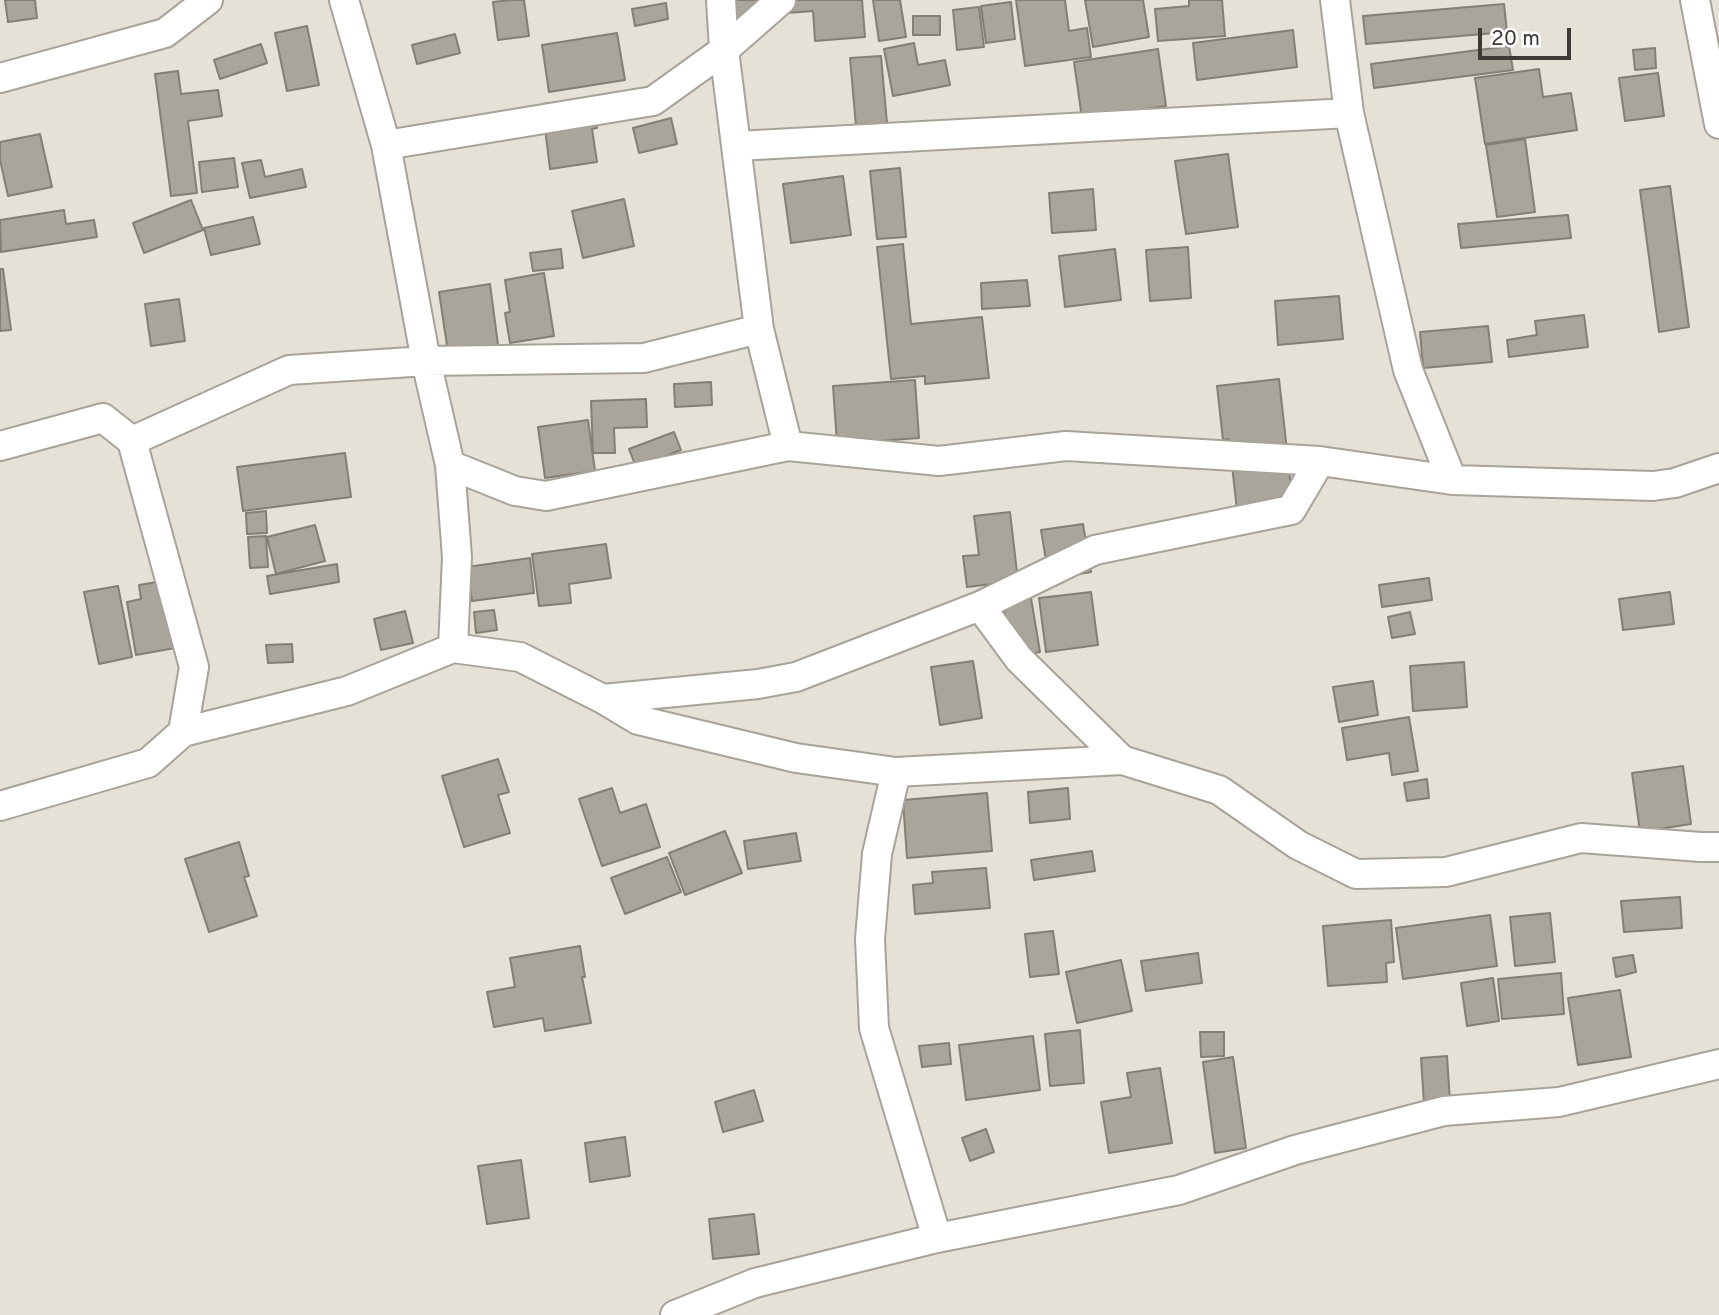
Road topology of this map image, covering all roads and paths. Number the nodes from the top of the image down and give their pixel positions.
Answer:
1 (208, 0) edge
2 (344, 0) edge
3 (721, 0) edge
4 (781, 0) edge
5 (1335, 0) edge
6 (1695, 0) edge
7 (724, 50) junction
8 (0, 78) edge
9 (1349, 113) junction
10 (1719, 124) edge
11 (386, 145) junction
12 (737, 146) junction
13 (759, 329) junction
14 (426, 361) junction
15 (132, 441) junction
16 (0, 446) edge
17 (788, 446) junction
18 (1320, 461) junction
19 (450, 465) junction
20 (1719, 468) edge
21 (1452, 480) junction
22 (980, 606) junction
23 (453, 648) junction
24 (603, 699) junction
25 (183, 732) junction
26 (1122, 760) junction
27 (896, 772) junction
28 (0, 806) edge
29 (1719, 846) edge
30 (1719, 1064) edge
31 (937, 1238) junction
32 (675, 1315) edge

1 - 8 street
2 - 11 street
3 - 7 street
4 - 7 street
5 - 9 street
6 - 10 street
7 - 11 street
7 - 12 street
9 - 12 street
9 - 21 street
11 - 14 street
12 - 13 street
13 - 14 street
13 - 17 street
14 - 15 street
14 - 19 street
15 - 16 street
15 - 25 street
17 - 18 street
17 - 19 street
18 - 21 street
18 - 22 street
19 - 23 street
20 - 21 street
22 - 24 street
22 - 26 street
23 - 24 street
23 - 25 street
24 - 27 street
25 - 28 street
26 - 27 street
26 - 29 street
27 - 31 street
30 - 31 street
31 - 32 street

